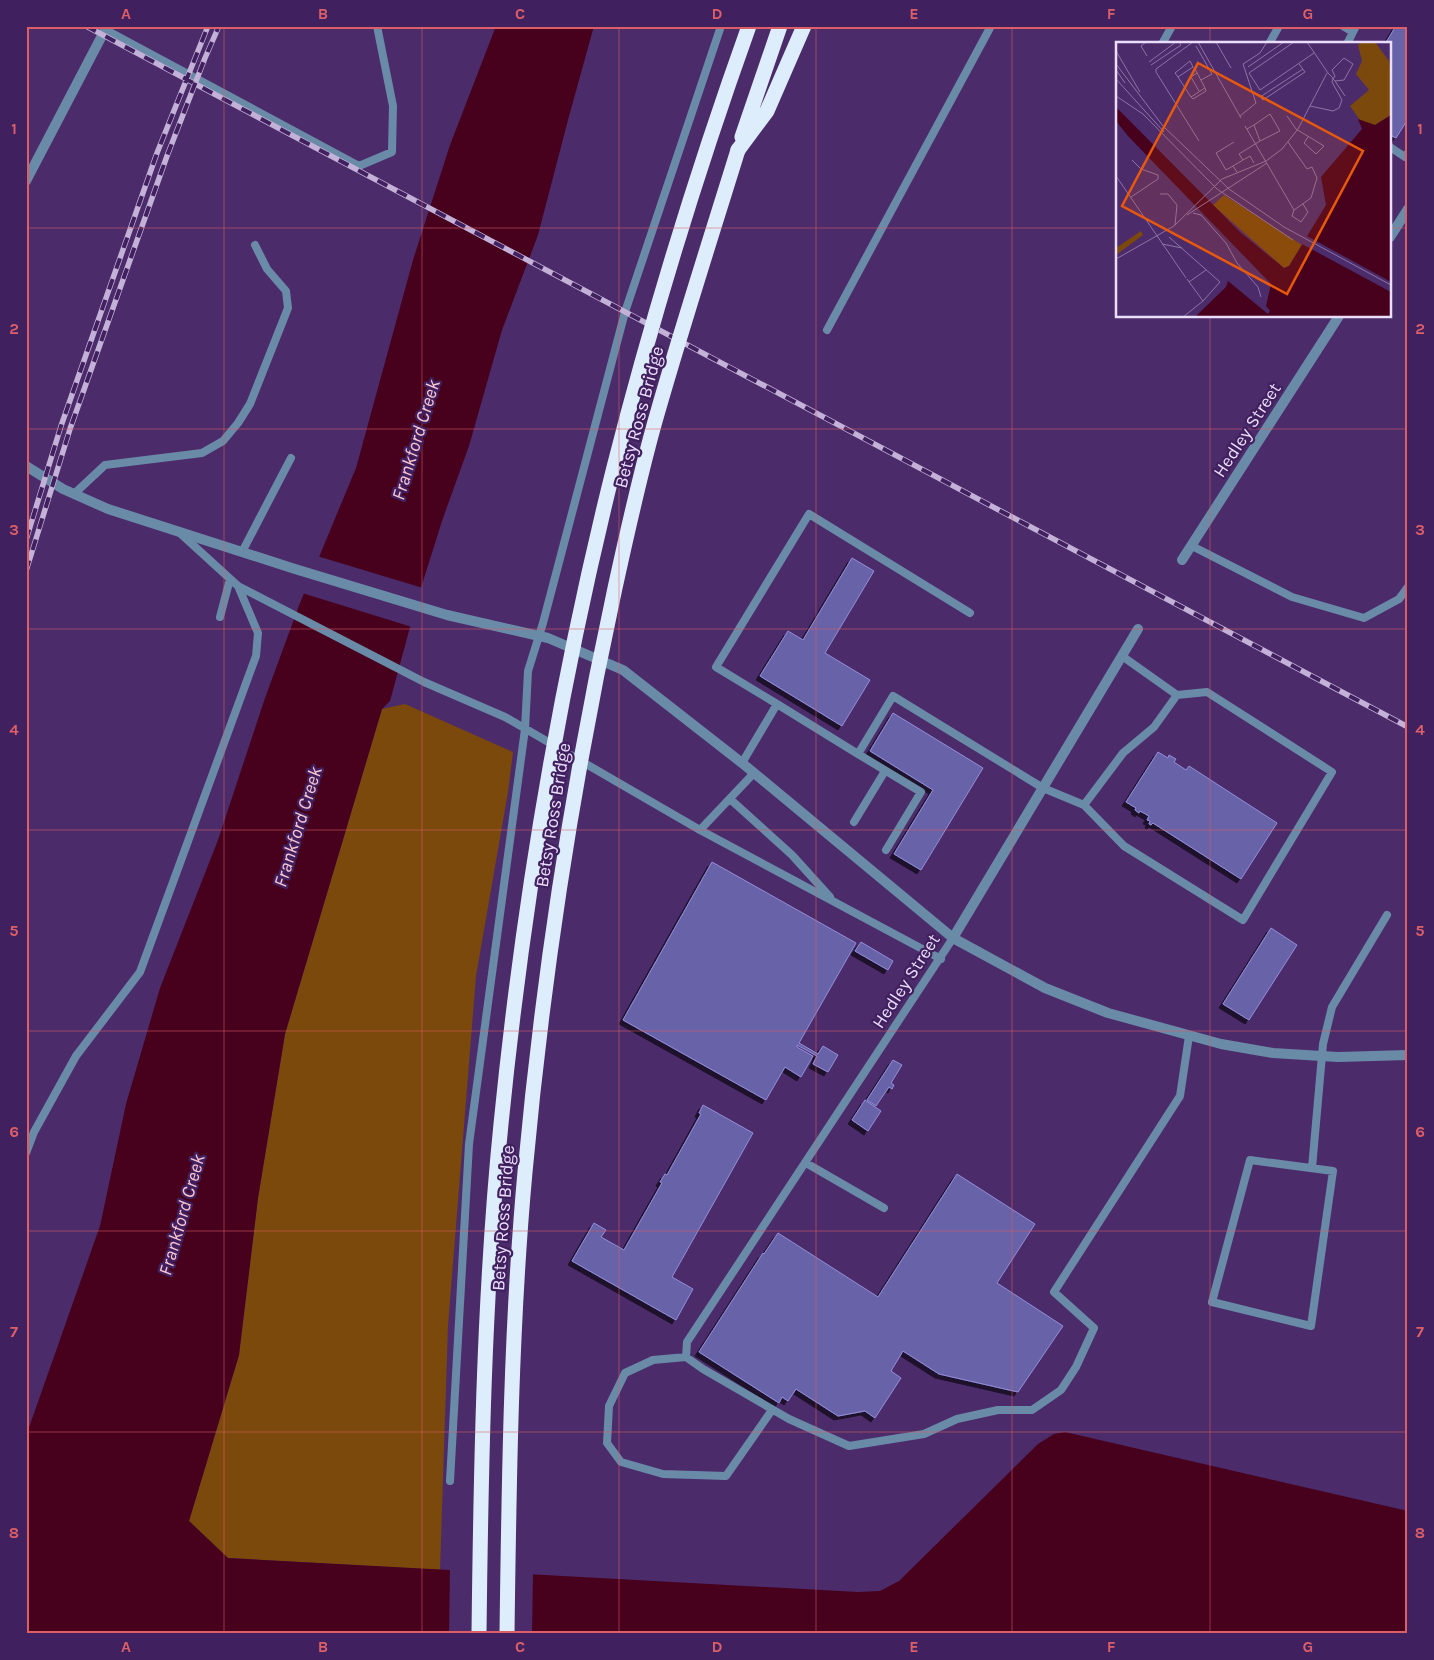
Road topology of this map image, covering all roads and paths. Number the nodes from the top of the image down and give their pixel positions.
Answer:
1 (377, 26) edge
2 (721, 26) edge
3 (749, 26) edge
4 (780, 26) edge
5 (804, 26) edge
6 (991, 26) edge
7 (1172, 26) edge
8 (1279, 26) edge
9 (1342, 26) edge
10 (107, 28) edge
11 (1354, 29) edge
12 (1163, 42) edge
13 (1270, 42) edge
14 (1347, 42) edge
15 (1392, 148) edge
16 (738, 150) junction
17 (1408, 153) edge
18 (26, 181) edge
19 (1408, 209) edge
20 (1392, 234) edge
21 (254, 245) dead end
22 (1338, 318) edge
23 (827, 330) dead end
24 (291, 458) dead end
25 (26, 466) edge
26 (74, 494) junction
27 (179, 532) junction
28 (1192, 546) junction
29 (242, 552) junction
30 (1182, 560) dead end
31 (230, 579) junction
32 (238, 586) junction
33 (1408, 587) edge
34 (970, 613) dead end
35 (220, 617) dead end
36 (1138, 628) dead end
37 (539, 636) junction
38 (1122, 656) junction
39 (1177, 694) junction
40 (777, 704) junction
41 (525, 729) junction
42 (858, 754) junction
43 (742, 763) junction
44 (885, 771) junction
45 (754, 773) junction
46 (1044, 788) junction
47 (730, 799) junction
48 (1084, 805) junction
49 (854, 822) dead end
50 (700, 830) junction
51 (886, 850) dead end
52 (835, 902) junction
53 (1387, 914) dead end
54 (953, 938) junction
55 (941, 958) junction
56 (1189, 1036) junction
57 (1408, 1055) edge
58 (1322, 1056) junction
59 (26, 1153) edge
60 (806, 1163) junction
61 (1312, 1168) junction
62 (884, 1208) dead end
63 (686, 1357) junction
64 (772, 1410) junction
65 (450, 1481) dead end
66 (479, 1634) edge
67 (507, 1634) edge

1 - 10 lane
2 - 37 lane
3 - 66 highway, Betsy Ross Bridge, bridge
4 - 16 highway, Betsy Ross Bridge
5 - 16 highway
6 - 23 lane
7 - 12 lane
8 - 13 lane
9 - 11 lane
10 - 18 street
11 - 14 lane
15 - 17 lane
16 - 67 highway, Betsy Ross Bridge, bridge
19 - 20 street
21 - 26 lane
22 - 28 street, Hedley Street
24 - 29 lane
25 - 26 street
26 - 27 street
27 - 29 street
27 - 31 lane
28 - 30 street, Hedley Street
28 - 33 lane
29 - 37 street
31 - 32 lane
31 - 35 lane
32 - 41 lane
32 - 59 lane
34 - 40 lane
36 - 38 street, Hedley Street
37 - 41 lane
37 - 43 street
38 - 39 lane
38 - 46 street, Hedley Street
39 - 48 lane
39 - 48 lane
40 - 42 lane
40 - 43 lane
41 - 50 lane
41 - 65 lane
42 - 44 lane
42 - 46 lane
43 - 45 street
44 - 49 lane
44 - 51 lane
45 - 47 lane
45 - 54 street
46 - 48 lane
46 - 54 street, Hedley Street
47 - 50 lane
47 - 52 lane
50 - 52 lane
52 - 55 lane
53 - 58 lane
54 - 55 lane, Hedley Street
54 - 56 street
55 - 60 lane, Hedley Street
56 - 58 street
56 - 64 lane
57 - 58 street
58 - 61 lane
60 - 62 lane
60 - 63 lane, Hedley Street
61 - 61 lane
63 - 64 lane
63 - 64 lane

